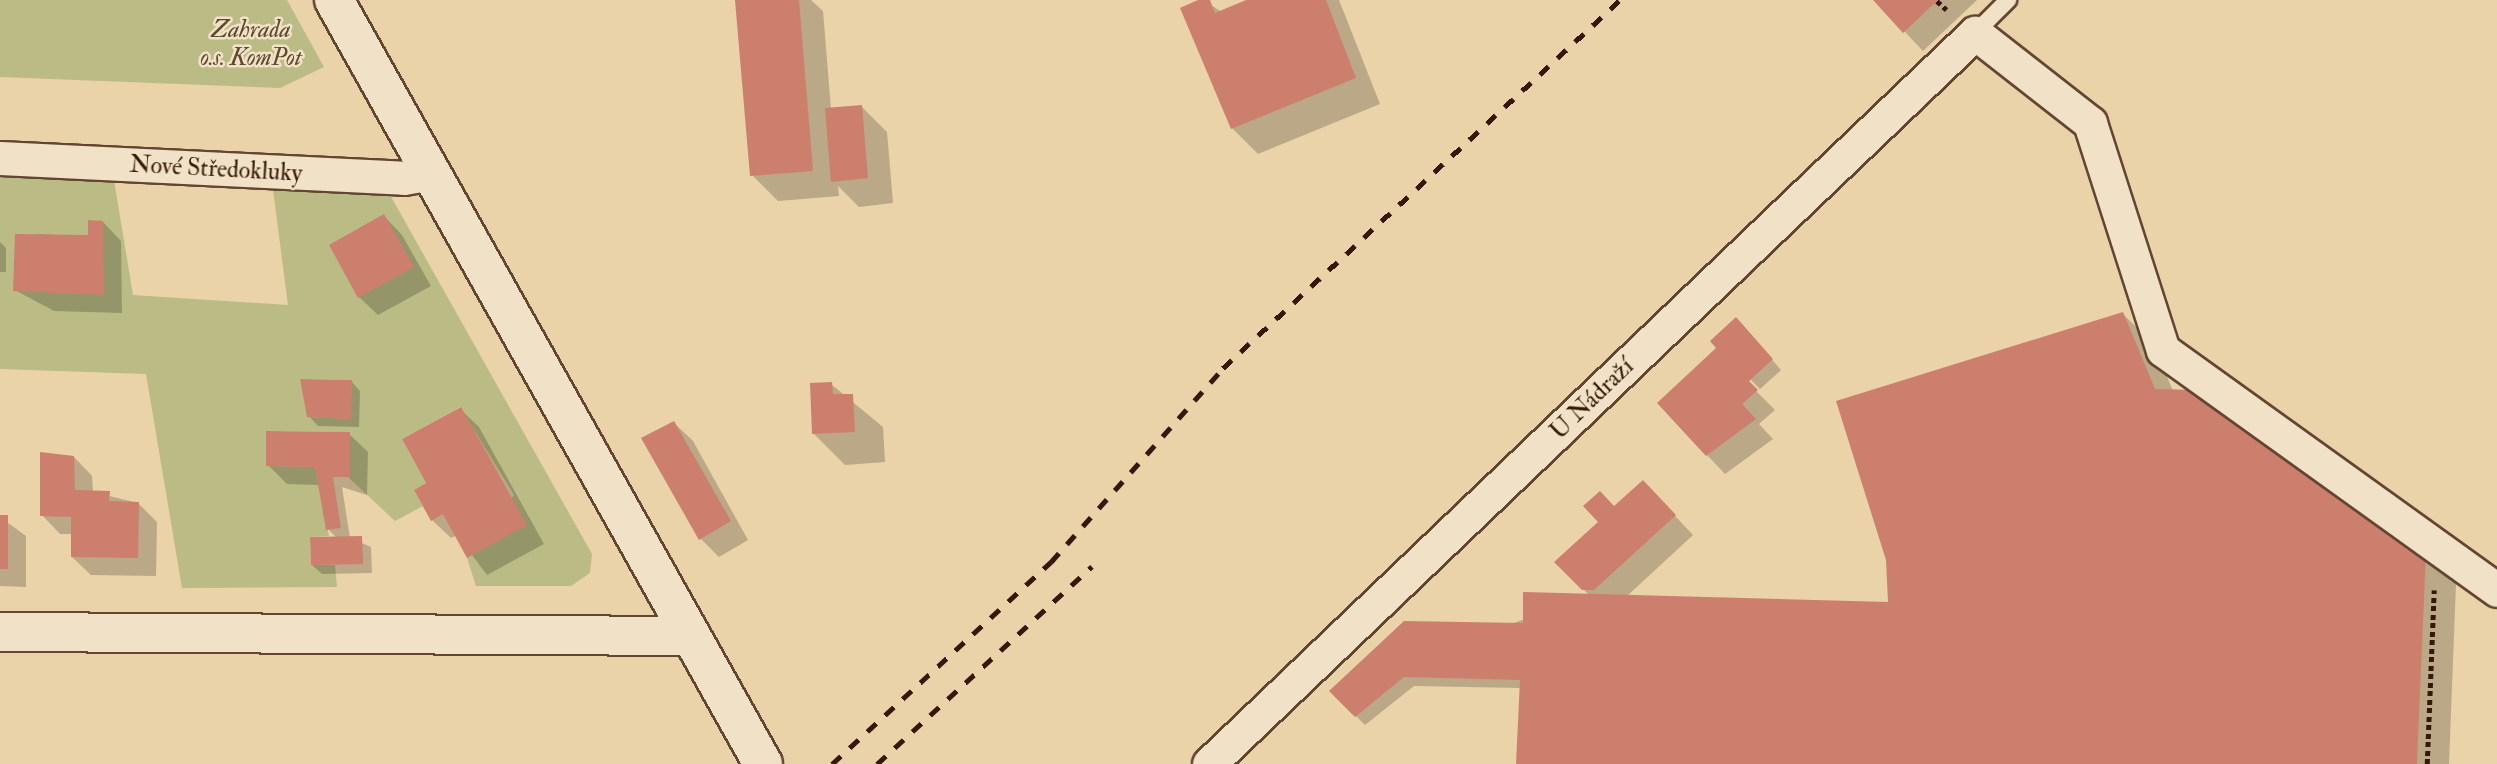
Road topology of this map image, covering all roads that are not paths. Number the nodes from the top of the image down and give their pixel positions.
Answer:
1 (334, 0) edge
2 (2008, 0) edge
3 (1975, 33) junction
4 (0, 158) edge
5 (431, 173) junction
6 (2497, 590) edge
7 (0, 632) edge
8 (691, 636) junction
9 (763, 764) edge
10 (1209, 764) edge

1 - 5 street
2 - 3 lane
3 - 6 street
3 - 10 street, U Nádraží
4 - 5 street, Nové Středokluky
5 - 8 street
7 - 8 street
8 - 9 street

